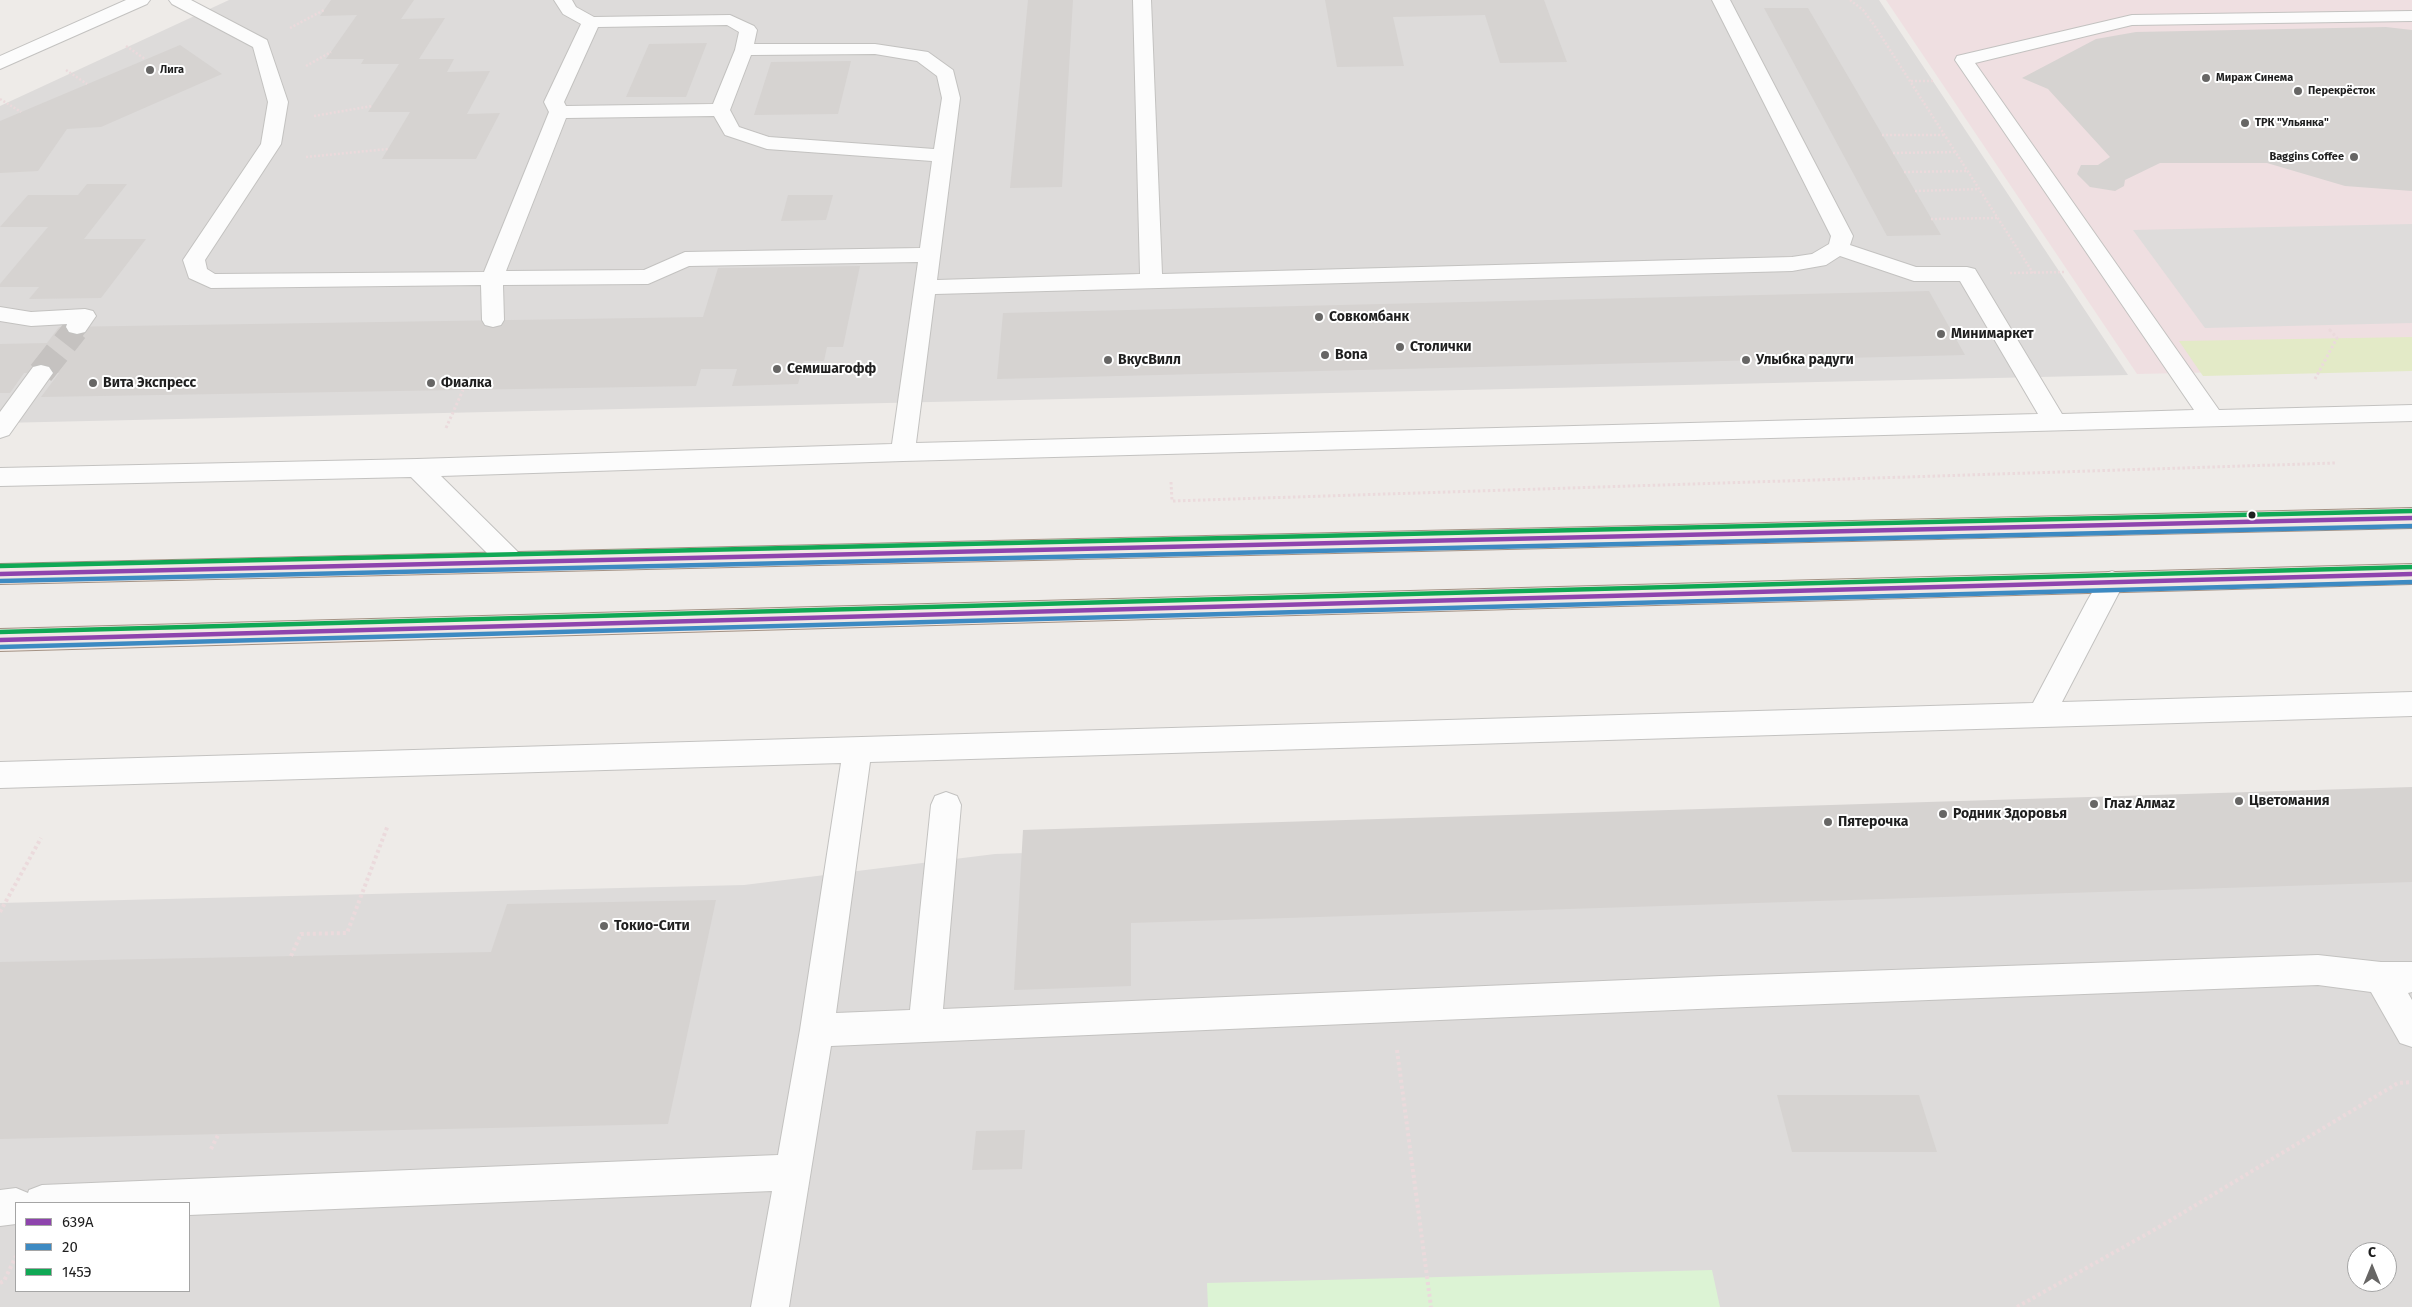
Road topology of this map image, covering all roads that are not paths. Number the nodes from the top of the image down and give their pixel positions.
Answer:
1 (141, 0) edge
2 (178, 0) edge
3 (563, 0) edge
4 (1142, 0) edge
5 (1721, 0) edge
6 (2412, 16) edge
7 (591, 22) junction
8 (744, 50) junction
9 (0, 62) edge
10 (720, 110) junction
11 (559, 112) junction
12 (943, 156) junction
13 (1838, 248) junction
14 (930, 254) junction
15 (492, 278) junction
16 (1152, 282) junction
17 (926, 287) junction
18 (0, 314) edge
19 (493, 320) dead end
20 (77, 327) dead end
21 (41, 373) tunnel mouth
22 (2412, 413) edge
23 (2212, 418) junction
24 (2055, 422) junction
25 (0, 429) edge
26 (903, 452) junction
27 (417, 468) junction
28 (0, 477) edge
29 (2412, 518) edge
30 (512, 562) junction
31 (0, 574) edge
32 (2412, 574) edge
33 (2112, 581) junction
34 (0, 640) edge
35 (2412, 704) edge
36 (2042, 714) junction
37 (857, 750) junction
38 (0, 775) edge
39 (946, 805) dead end
40 (2396, 977) edge
41 (925, 1026) junction
42 (817, 1030) junction
43 (2412, 1031) edge
44 (793, 1172) junction
45 (66, 1202) edge
46 (15, 1206) edge
47 (0, 1208) edge
48 (770, 1307) edge

1 - 9 street
2 - 15 street
3 - 7 street
4 - 16 street
5 - 13 street
6 - 23 street
7 - 8 street
7 - 11 street
8 - 10 street
8 - 12 street
10 - 11 street
10 - 12 street
11 - 15 street
12 - 14 street
13 - 16 street
13 - 24 street
14 - 15 street
14 - 17 street
15 - 19 street
16 - 17 street
17 - 26 street
18 - 20 street
21 - 25 street
22 - 23 street
23 - 24 street
24 - 26 street
26 - 27 street
27 - 28 street
27 - 30 street
29 - 30 main road
30 - 31 main road
32 - 33 main road
33 - 34 main road
33 - 36 street
35 - 36 street
36 - 37 street
37 - 38 street
37 - 42 street
39 - 41 street
40 - 41 street
40 - 43 street
41 - 42 street
42 - 44 street
44 - 45 street
44 - 48 street
46 - 47 street

